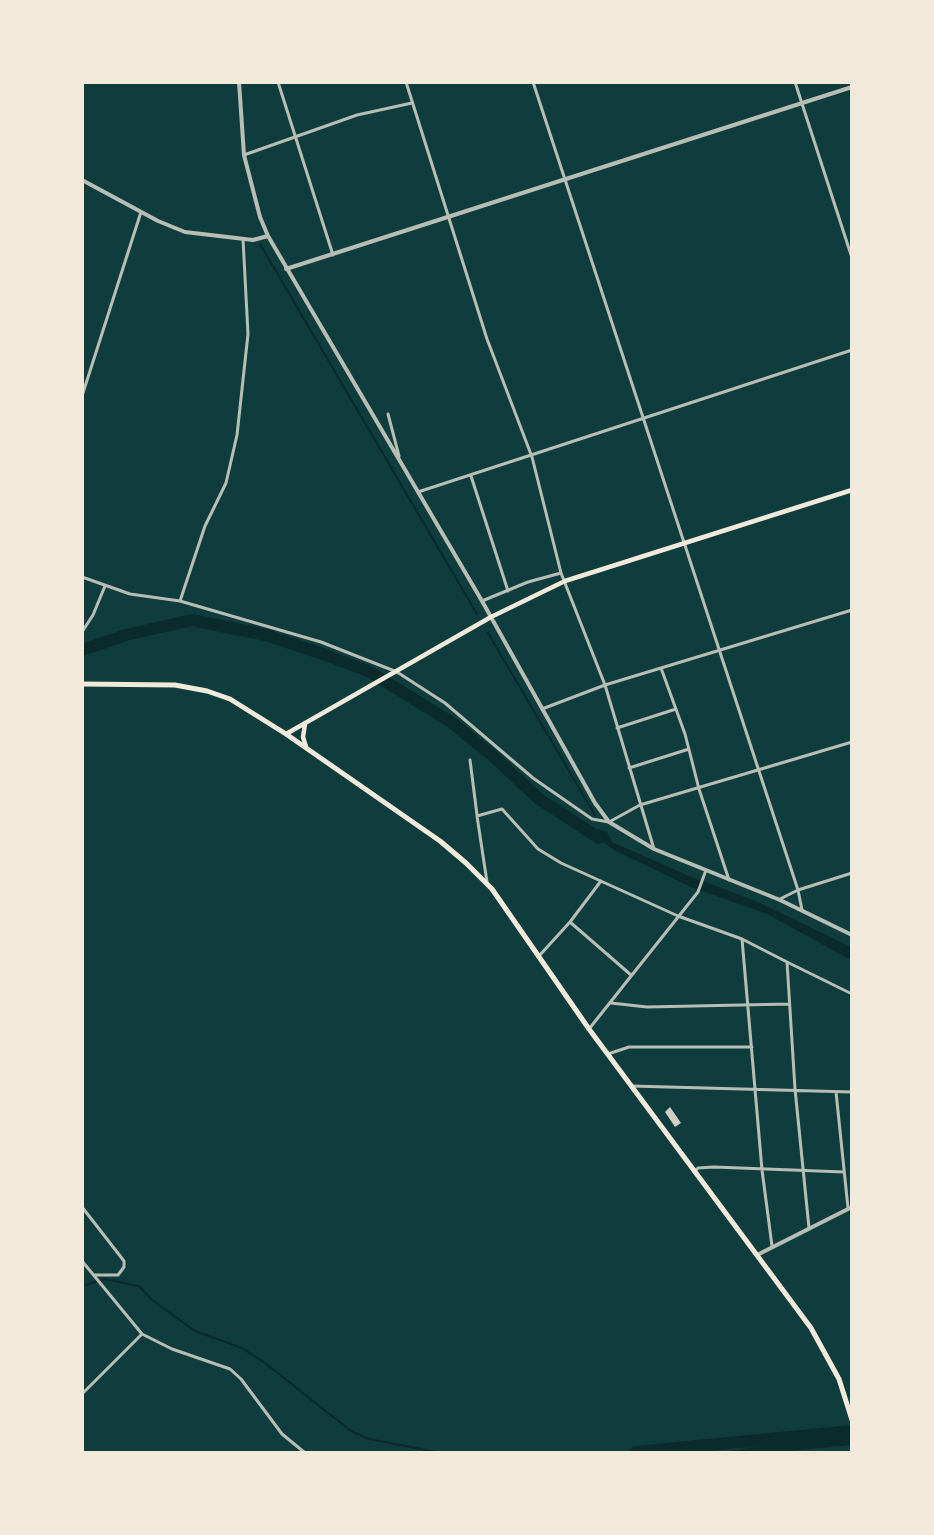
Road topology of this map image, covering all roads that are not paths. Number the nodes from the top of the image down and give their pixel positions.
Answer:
1 (239, 82) edge
2 (278, 82) edge
3 (406, 82) edge
4 (533, 82) edge
5 (795, 82) edge
6 (852, 87) edge
7 (412, 102) junction
8 (802, 103) junction
9 (295, 136) junction
10 (244, 155) junction
11 (82, 180) edge
12 (565, 180) junction
13 (141, 212) junction
14 (448, 218) junction
15 (268, 236) junction
16 (243, 239) junction
17 (333, 255) junction
18 (852, 258) edge
19 (286, 269) junction
20 (852, 350) edge
21 (82, 396) edge
22 (388, 414) dead end
23 (642, 417) junction
24 (532, 457) junction
25 (400, 462) junction
26 (471, 476) junction
27 (852, 490) edge
28 (418, 492) junction
29 (684, 543) junction
30 (561, 573) junction
31 (82, 577) edge
32 (565, 581) junction
33 (105, 586) junction
34 (508, 591) junction
35 (180, 601) junction
36 (482, 601) junction
37 (852, 610) edge
38 (491, 616) junction
39 (82, 632) edge
40 (718, 651) junction
41 (661, 668) junction
42 (397, 672) junction
43 (82, 684) edge
44 (605, 685) junction
45 (542, 709) junction
46 (676, 709) junction
47 (305, 724) junction
48 (617, 728) junction
49 (286, 734) junction
50 (852, 742) edge
51 (307, 749) junction
52 (689, 749) junction
53 (470, 760) dead end
54 (629, 768) junction
55 (758, 771) junction
56 (699, 789) junction
57 (640, 805) junction
58 (477, 816) junction
59 (609, 822) junction
60 (654, 849) junction
61 (706, 870) junction
62 (852, 873) edge
63 (729, 880) junction
64 (601, 881) junction
65 (487, 884) junction
66 (798, 890) junction
67 (780, 900) junction
68 (802, 910) junction
69 (678, 916) junction
70 (570, 922) junction
71 (852, 935) edge
72 (742, 939) junction
73 (538, 956) junction
74 (787, 962) junction
75 (631, 975) junction
76 (852, 994) edge
77 (611, 1003) junction
78 (789, 1004) junction
79 (748, 1006) junction
80 (589, 1029) junction
81 (752, 1047) junction
82 (607, 1054) junction
83 (631, 1086) junction
84 (754, 1089) junction
85 (795, 1089) junction
86 (836, 1092) junction
87 (852, 1092) edge
88 (762, 1170) junction
89 (803, 1170) junction
90 (694, 1172) junction
91 (844, 1172) junction
92 (82, 1207) edge
93 (850, 1207) edge
94 (808, 1228) junction
95 (772, 1246) junction
96 (757, 1255) junction
97 (82, 1262) edge
98 (94, 1275) junction
99 (142, 1334) junction
100 (82, 1394) edge
101 (850, 1409) edge
102 (851, 1419) edge
103 (304, 1452) edge

1 - 10 street
2 - 9 street
3 - 7 street
4 - 12 street
5 - 8 street
6 - 8 street
7 - 9 street
7 - 14 street
8 - 12 street
8 - 18 street
9 - 10 street
9 - 17 street
10 - 15 street
11 - 13 street
12 - 14 street
12 - 23 street
13 - 16 street
13 - 21 street
14 - 17 street
14 - 24 street
15 - 16 street
15 - 19 street
16 - 35 street
17 - 19 street
19 - 25 street
20 - 23 street
22 - 25 street
23 - 24 street
23 - 29 street
24 - 26 street
24 - 30 street
25 - 28 street
26 - 28 street
26 - 34 street
27 - 29 main road
28 - 36 street
29 - 32 main road
29 - 40 street
30 - 32 street
30 - 34 street
31 - 33 street
32 - 38 main road
32 - 44 street
33 - 35 street
33 - 39 street
34 - 36 street
35 - 42 street
36 - 38 street
37 - 40 street
38 - 42 main road
38 - 45 street
40 - 41 street
40 - 55 street
41 - 44 street
41 - 46 street
42 - 47 main road
42 - 59 street
43 - 49 main road
44 - 45 street
44 - 48 street
45 - 59 street
46 - 48 street
46 - 52 street
47 - 49 main road
47 - 51 main road
48 - 54 street
49 - 51 main road
50 - 55 street
51 - 65 main road
52 - 54 street
52 - 56 street
53 - 58 street
54 - 57 street
55 - 56 street
55 - 66 street
56 - 57 street
56 - 63 street
57 - 59 street
57 - 60 street
58 - 64 street
58 - 65 street
59 - 60 street
60 - 61 street
61 - 63 street
61 - 69 street
62 - 66 street
63 - 67 street
64 - 69 street
64 - 70 street
65 - 73 main road
66 - 67 street
66 - 68 street
67 - 68 street
68 - 71 street
69 - 72 street
69 - 75 street
70 - 73 street
70 - 75 street
72 - 74 street
72 - 79 street
73 - 80 main road
74 - 76 street
74 - 78 street
75 - 77 street
77 - 79 street
77 - 80 street
78 - 79 street
78 - 85 street
79 - 81 street
80 - 82 main road
81 - 82 street
81 - 84 street
82 - 83 main road
83 - 84 street
83 - 90 main road
84 - 85 street
84 - 88 street
85 - 86 street
85 - 89 street
86 - 87 street
86 - 91 street
88 - 89 street
88 - 90 street
88 - 95 street
89 - 91 street
89 - 94 street
90 - 96 main road
91 - 93 street
92 - 98 street
93 - 94 street
94 - 95 street
95 - 96 street
96 - 101 main road
97 - 98 street
98 - 99 street
99 - 100 street
99 - 103 street
101 - 102 main road

